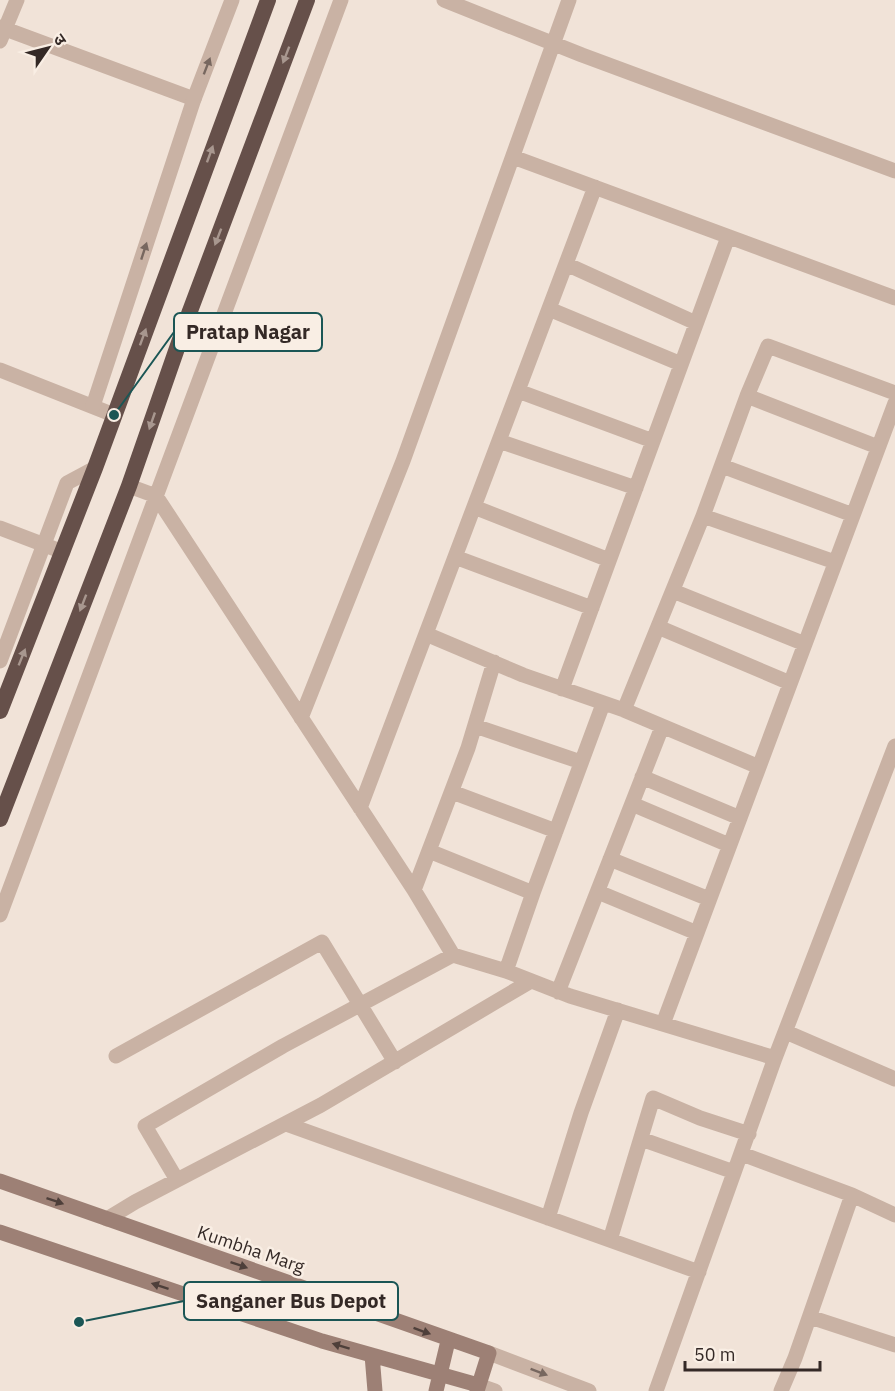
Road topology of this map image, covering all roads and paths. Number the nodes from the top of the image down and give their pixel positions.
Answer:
1 (17, 0) edge
2 (232, 0) edge
3 (268, 0) edge
4 (307, 0) edge
5 (341, 0) edge
6 (444, 0) edge
7 (569, 0) edge
8 (2, 32) edge
9 (554, 44) junction
10 (194, 99) junction
11 (513, 157) junction
12 (895, 171) edge
13 (595, 187) junction
14 (728, 237) junction
15 (566, 264) junction
16 (895, 298) edge
17 (549, 309) junction
18 (696, 323) junction
19 (681, 364) junction
20 (0, 370) edge
21 (518, 391) junction
22 (895, 393) edge
23 (747, 396) junction
24 (895, 403) edge
25 (93, 406) junction
26 (114, 415) junction
27 (499, 441) junction
28 (653, 441) junction
29 (878, 447) junction
30 (722, 466) junction
31 (95, 468) junction
32 (129, 486) junction
33 (636, 488) junction
34 (156, 496) junction
35 (474, 507) junction
36 (853, 514) junction
37 (703, 516) junction
38 (0, 528) edge
39 (43, 545) junction
40 (63, 552) junction
41 (455, 556) junction
42 (609, 560) junction
43 (835, 562) junction
44 (673, 591) junction
45 (592, 608) junction
46 (658, 627) junction
47 (426, 634) junction
48 (805, 644) junction
49 (0, 661) edge
50 (494, 662) junction
51 (790, 683) junction
52 (562, 689) junction
53 (603, 704) junction
54 (624, 710) junction
55 (0, 711) edge
56 (301, 718) junction
57 (475, 726) junction
58 (662, 727) junction
59 (895, 746) edge
60 (581, 762) junction
61 (759, 767) junction
62 (642, 777) junction
63 (452, 792) junction
64 (632, 804) junction
65 (360, 808) junction
66 (740, 818) junction
67 (0, 819) edge
68 (556, 831) junction
69 (729, 845) junction
70 (429, 850) junction
71 (610, 859) junction
72 (414, 890) junction
73 (597, 892) junction
74 (533, 893) junction
75 (709, 899) junction
76 (0, 915) edge
77 (697, 933) junction
78 (453, 955) junction
79 (506, 971) junction
80 (531, 981) junction
81 (558, 992) junction
82 (359, 1004) junction
83 (618, 1011) junction
84 (663, 1024) junction
85 (786, 1032) junction
86 (117, 1056) dead end
87 (776, 1058) junction
88 (395, 1062) junction
89 (895, 1078) edge
90 (286, 1124) junction
91 (749, 1134) junction
92 (640, 1139) junction
93 (742, 1154) junction
94 (734, 1172) junction
95 (177, 1180) junction
96 (0, 1181) edge
97 (852, 1195) junction
98 (895, 1215) edge
99 (548, 1218) junction
100 (107, 1219) junction
101 (0, 1232) edge
102 (610, 1240) junction
103 (699, 1272) junction
104 (810, 1317) junction
105 (448, 1341) junction
106 (895, 1345) edge
107 (489, 1353) junction
108 (372, 1355) junction
109 (438, 1375) junction
110 (477, 1388) edge
111 (375, 1391) edge
112 (436, 1391) edge
113 (495, 1391) edge
114 (589, 1391) edge
115 (656, 1391) edge
116 (781, 1391) edge

1 - 8 street
10 -> 2 street
26 -> 3 highway
4 -> 32 highway
5 - 34 street
6 - 9 street
7 - 9 street
8 - 10 street
9 - 11 street
9 - 12 street
25 -> 10 street
11 - 13 street
11 - 56 street
13 - 14 street
13 - 15 street
14 - 16 street
14 - 18 street
15 - 17 street
15 - 18 street
17 - 19 street
17 - 21 street
18 - 19 street
19 - 28 street
20 - 25 street
21 - 27 street
21 - 28 street
22 - 23 street
23 - 29 street
23 - 30 street
24 - 29 street
25 - 26 street
26 - 31 highway
27 - 33 street
27 - 35 street
28 - 33 street
29 - 36 street
30 - 36 street
30 - 37 street
31 - 39 street
31 - 40 highway
32 - 34 street
32 -> 67 highway
33 - 42 street
34 - 56 street
34 - 76 street
35 - 41 street
35 - 42 street
36 - 43 street
37 - 43 street
37 - 44 street
38 - 39 street
39 - 40 street
39 - 49 street
55 -> 40 highway
41 - 45 street
41 - 47 street
42 - 45 street
43 - 48 street
44 - 46 street
44 - 48 street
45 - 52 street
46 - 51 street
46 - 54 street
47 - 50 street
47 - 65 street
48 - 51 street
50 - 52 street
50 - 57 street
51 - 61 street
52 - 53 street
53 - 54 street
53 - 60 street
54 - 58 street
56 - 65 street
57 - 60 street
57 - 63 street
58 - 61 street
58 - 62 street
59 - 85 street
60 - 68 street
61 - 66 street
62 - 64 street
62 - 66 street
63 - 68 street
63 - 70 street
64 - 69 street
64 - 71 street
65 - 72 street
66 - 69 street
68 - 74 street
69 - 75 street
70 - 72 street
70 - 74 street
71 - 73 street
71 - 75 street
72 - 78 street
73 - 77 street
73 - 81 street
74 - 79 street
75 - 77 street
77 - 84 street
78 - 79 street
78 - 82 street
79 - 80 street
80 - 81 street
80 - 88 street
81 - 83 street
82 - 86 street
82 - 88 street
82 - 95 street
83 - 84 street
83 - 99 street
84 - 87 street
85 - 87 street
85 - 89 street
87 - 91 street
88 - 90 street
90 - 95 street
90 - 99 street
91 - 92 street
91 - 93 street
92 - 94 street
92 - 102 street
93 - 94 street
93 - 97 street
94 - 103 street
95 - 100 street
96 -> 100 main road, Kumbha Marg
97 - 98 street
97 - 104 street
99 - 102 street
100 -> 105 main road, Kumbha Marg
108 -> 101 main road
102 - 103 street
103 - 115 street
104 - 106 street
104 - 116 street
105 - 107 main road, Kumbha Marg
105 - 109 main road
107 - 110 main road
107 -> 114 street, Kumbha Marg
108 - 109 main road
108 - 111 main road
109 - 110 main road
109 - 112 main road
110 - 113 street

